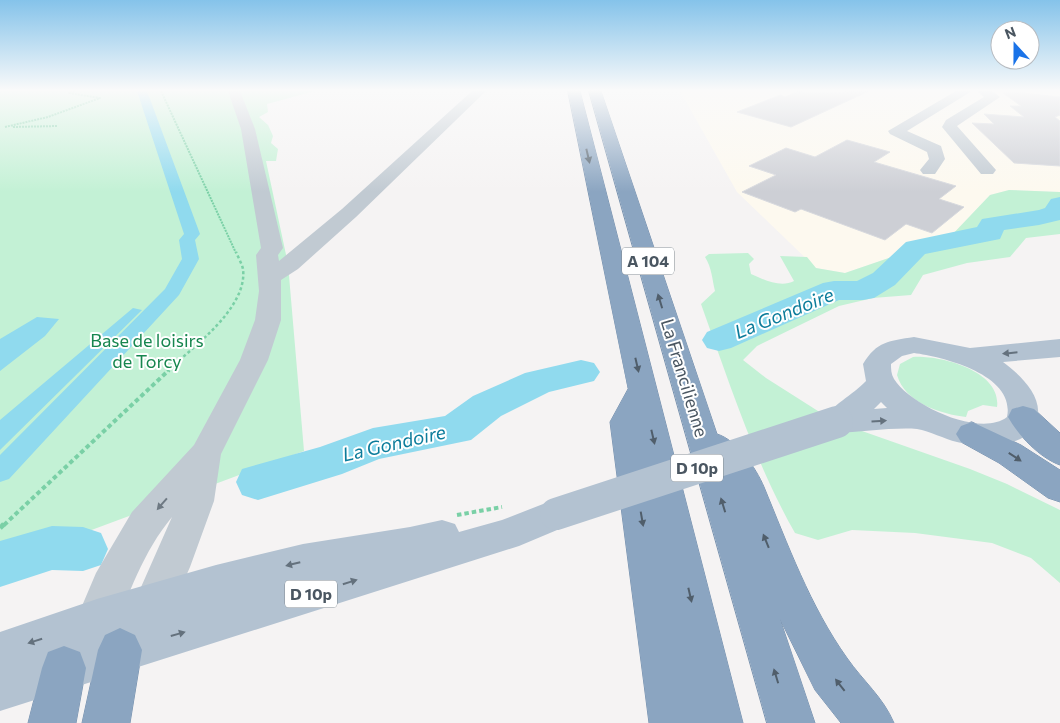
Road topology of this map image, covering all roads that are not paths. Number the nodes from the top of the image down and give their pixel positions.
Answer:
1 (240, 125) edge
2 (246, 125) edge
3 (444, 125) edge
4 (582, 125) edge
5 (605, 125) edge
6 (907, 125) edge
7 (950, 125) edge
8 (899, 129) junction
9 (961, 141) junction
10 (929, 170) dead end
11 (987, 170) dead end
12 (268, 266) junction
13 (1056, 349) edge
14 (969, 357) junction
15 (880, 384) junction
16 (1011, 385) junction
17 (642, 389) junction
18 (1023, 416) junction
19 (921, 418) junction
20 (837, 422) junction
21 (700, 432) junction
22 (972, 434) junction
23 (1060, 452) edge
24 (205, 454) junction
25 (1060, 488) edge
26 (556, 514) junction
27 (154, 603) junction
28 (109, 635) junction
29 (0, 654) edge
30 (64, 668) junction
31 (0, 688) edge
32 (52, 723) edge
33 (106, 723) edge
34 (673, 723) edge
35 (719, 723) edge
36 (791, 723) edge
37 (870, 723) edge

1 - 12 street
2 - 12 street
3 - 12 street
4 -> 17 highway, A 104
21 -> 5 highway, La Francilienne / A 104
6 - 8 street
7 - 9 street
8 - 9 street
8 - 10 street
9 - 11 street
12 - 24 street
13 -> 14 main road
13 - 16 main road
14 - 15 main road
14 - 16 main road
15 - 19 main road
15 - 20 main road, D 10p
16 - 18 main road
17 -> 34 highway
17 -> 35 highway, A 104
18 - 22 main road
18 - 23 highway
20 -> 19 main road, D 10p
19 - 22 main road
20 - 26 main road, D 10p, bridge
36 -> 21 highway, La Francilienne / A 104
37 -> 21 highway
22 -> 25 highway
24 - 27 street
24 -> 28 street
26 -> 27 main road, D 10p
28 -> 26 main road, D 10p
27 - 28 main road
28 -> 29 main road, D 10p
28 - 30 main road
28 - 33 highway
30 - 31 main road
30 - 32 highway

